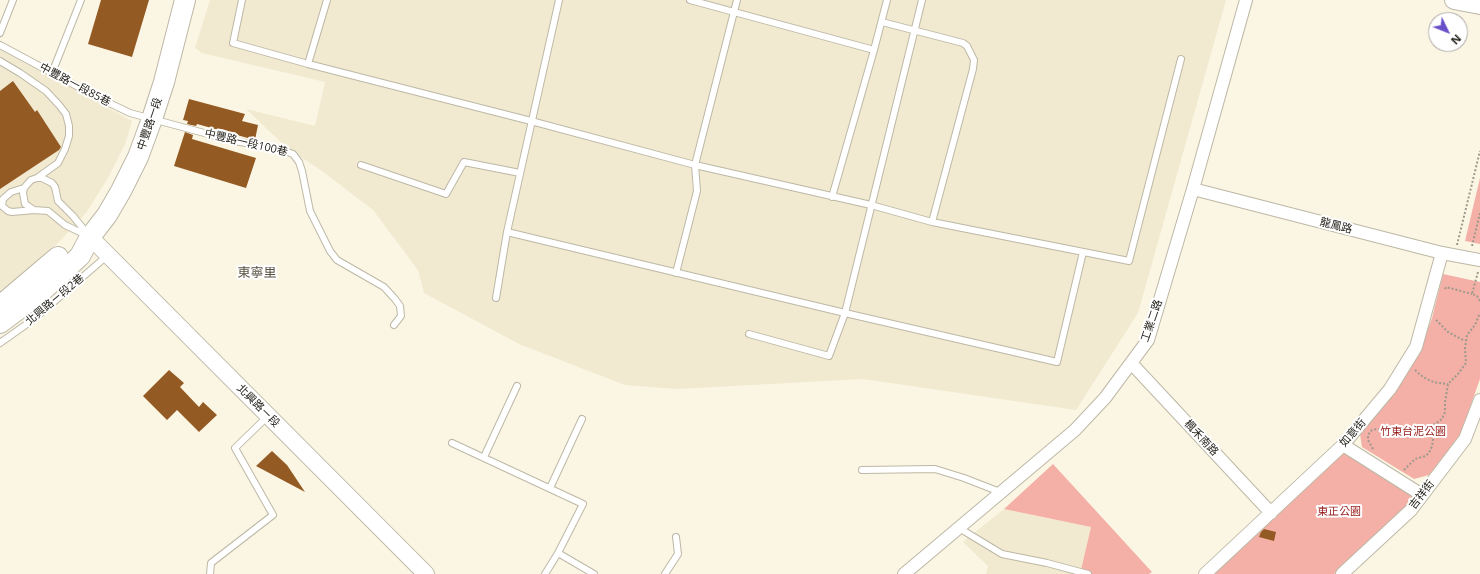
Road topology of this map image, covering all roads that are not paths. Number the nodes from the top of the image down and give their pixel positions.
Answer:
1 (13, 0) edge
2 (81, 0) edge
3 (185, 0) edge
4 (242, 0) edge
5 (327, 0) edge
6 (558, 0) edge
7 (690, 0) edge
8 (737, 0) edge
9 (887, 0) edge
10 (922, 0) edge
11 (1246, 0) edge
12 (1454, 0) edge
13 (1480, 5) edge
14 (734, 12) junction
15 (882, 22) junction
16 (915, 32) junction
17 (0, 33) edge
18 (0, 45) edge
19 (874, 50) junction
20 (1181, 59) dead end
21 (0, 61) edge
22 (308, 64) junction
23 (52, 73) junction
24 (152, 120) junction
25 (531, 121) junction
26 (361, 165) dead end
27 (695, 165) junction
28 (520, 173) junction
29 (36, 178) junction
30 (24, 188) junction
31 (1193, 189) junction
32 (832, 197) junction
33 (871, 205) junction
34 (34, 210) junction
35 (932, 222) junction
36 (507, 232) junction
37 (90, 237) junction
38 (1083, 252) junction
39 (1442, 253) junction
40 (108, 255) junction
41 (1476, 262) edge
42 (676, 273) junction
43 (496, 298) dead end
44 (0, 306) edge
45 (845, 313) junction
46 (0, 323) edge
47 (394, 325) dead end
48 (749, 334) dead end
49 (0, 343) edge
50 (1132, 364) junction
51 (517, 386) dead end
52 (1480, 400) edge
53 (268, 416) junction
54 (582, 419) dead end
55 (452, 443) dead end
56 (1343, 445) junction
57 (484, 458) junction
58 (862, 470) dead end
59 (550, 488) junction
60 (1000, 492) junction
61 (1422, 495) junction
62 (1271, 513) junction
63 (959, 528) junction
64 (676, 537) dead end
65 (558, 553) junction
66 (210, 574) edge
67 (426, 574) edge
68 (545, 574) edge
69 (594, 574) edge
70 (665, 574) edge
71 (904, 574) edge
72 (1088, 574) edge
73 (1205, 574) edge
74 (1342, 574) edge

1 - 17 lane
2 - 23 lane
3 - 24 main road, 中豐路一段
4 - 22 lane
5 - 22 lane
6 - 25 lane
7 - 14 lane
8 - 14 lane
9 - 15 lane
10 - 16 lane
11 - 31 street, 工業二路
12 - 13 main road
14 - 19 lane
14 - 27 lane
15 - 16 lane
15 - 19 lane
16 - 33 lane
16 - 35 lane
18 - 23 lane, 中豐路一段85巷
19 - 32 lane
20 - 38 lane
21 - 29 lane
22 - 25 lane
23 - 24 lane, 中豐路一段85巷
24 - 37 main road, 中豐路一段
24 - 47 lane, 中豐路一段100巷
25 - 27 lane
25 - 28 lane
26 - 28 lane
27 - 32 lane
27 - 42 lane
28 - 36 lane
29 - 30 lane
29 - 37 lane
30 - 34 lane
30 - 34 lane
31 - 39 street, 龍鳳路
31 - 50 street, 工業二路
32 - 33 lane
33 - 35 lane
33 - 45 lane
34 - 37 lane
35 - 38 lane
36 - 42 lane
36 - 43 lane
37 - 40 street, 北興路ㄧ段
37 - 44 main road, 中豐路一段
37 - 46 main road, 中豐路一段
38 - 45 lane
39 - 41 street, 龍鳳路
39 - 56 street, 如意街
40 - 49 lane, 北興路ㄧ段2巷
40 - 53 street, 北興路ㄧ段
42 - 45 lane
45 - 48 lane
50 - 60 street, 工業二路
50 - 62 street, 楓禾南路
51 - 57 lane
52 - 61 street, 吉祥街
53 - 66 lane
53 - 67 street, 北興路ㄧ段
54 - 59 lane
55 - 57 lane
56 - 61 street
56 - 62 street, 如意街
57 - 59 lane
58 - 60 lane
59 - 65 lane
60 - 63 street, 工業二路
61 - 74 street, 吉祥街
62 - 73 street, 如意街
63 - 71 street, 工業二路
63 - 72 lane
64 - 70 lane
65 - 68 lane
65 - 69 lane

